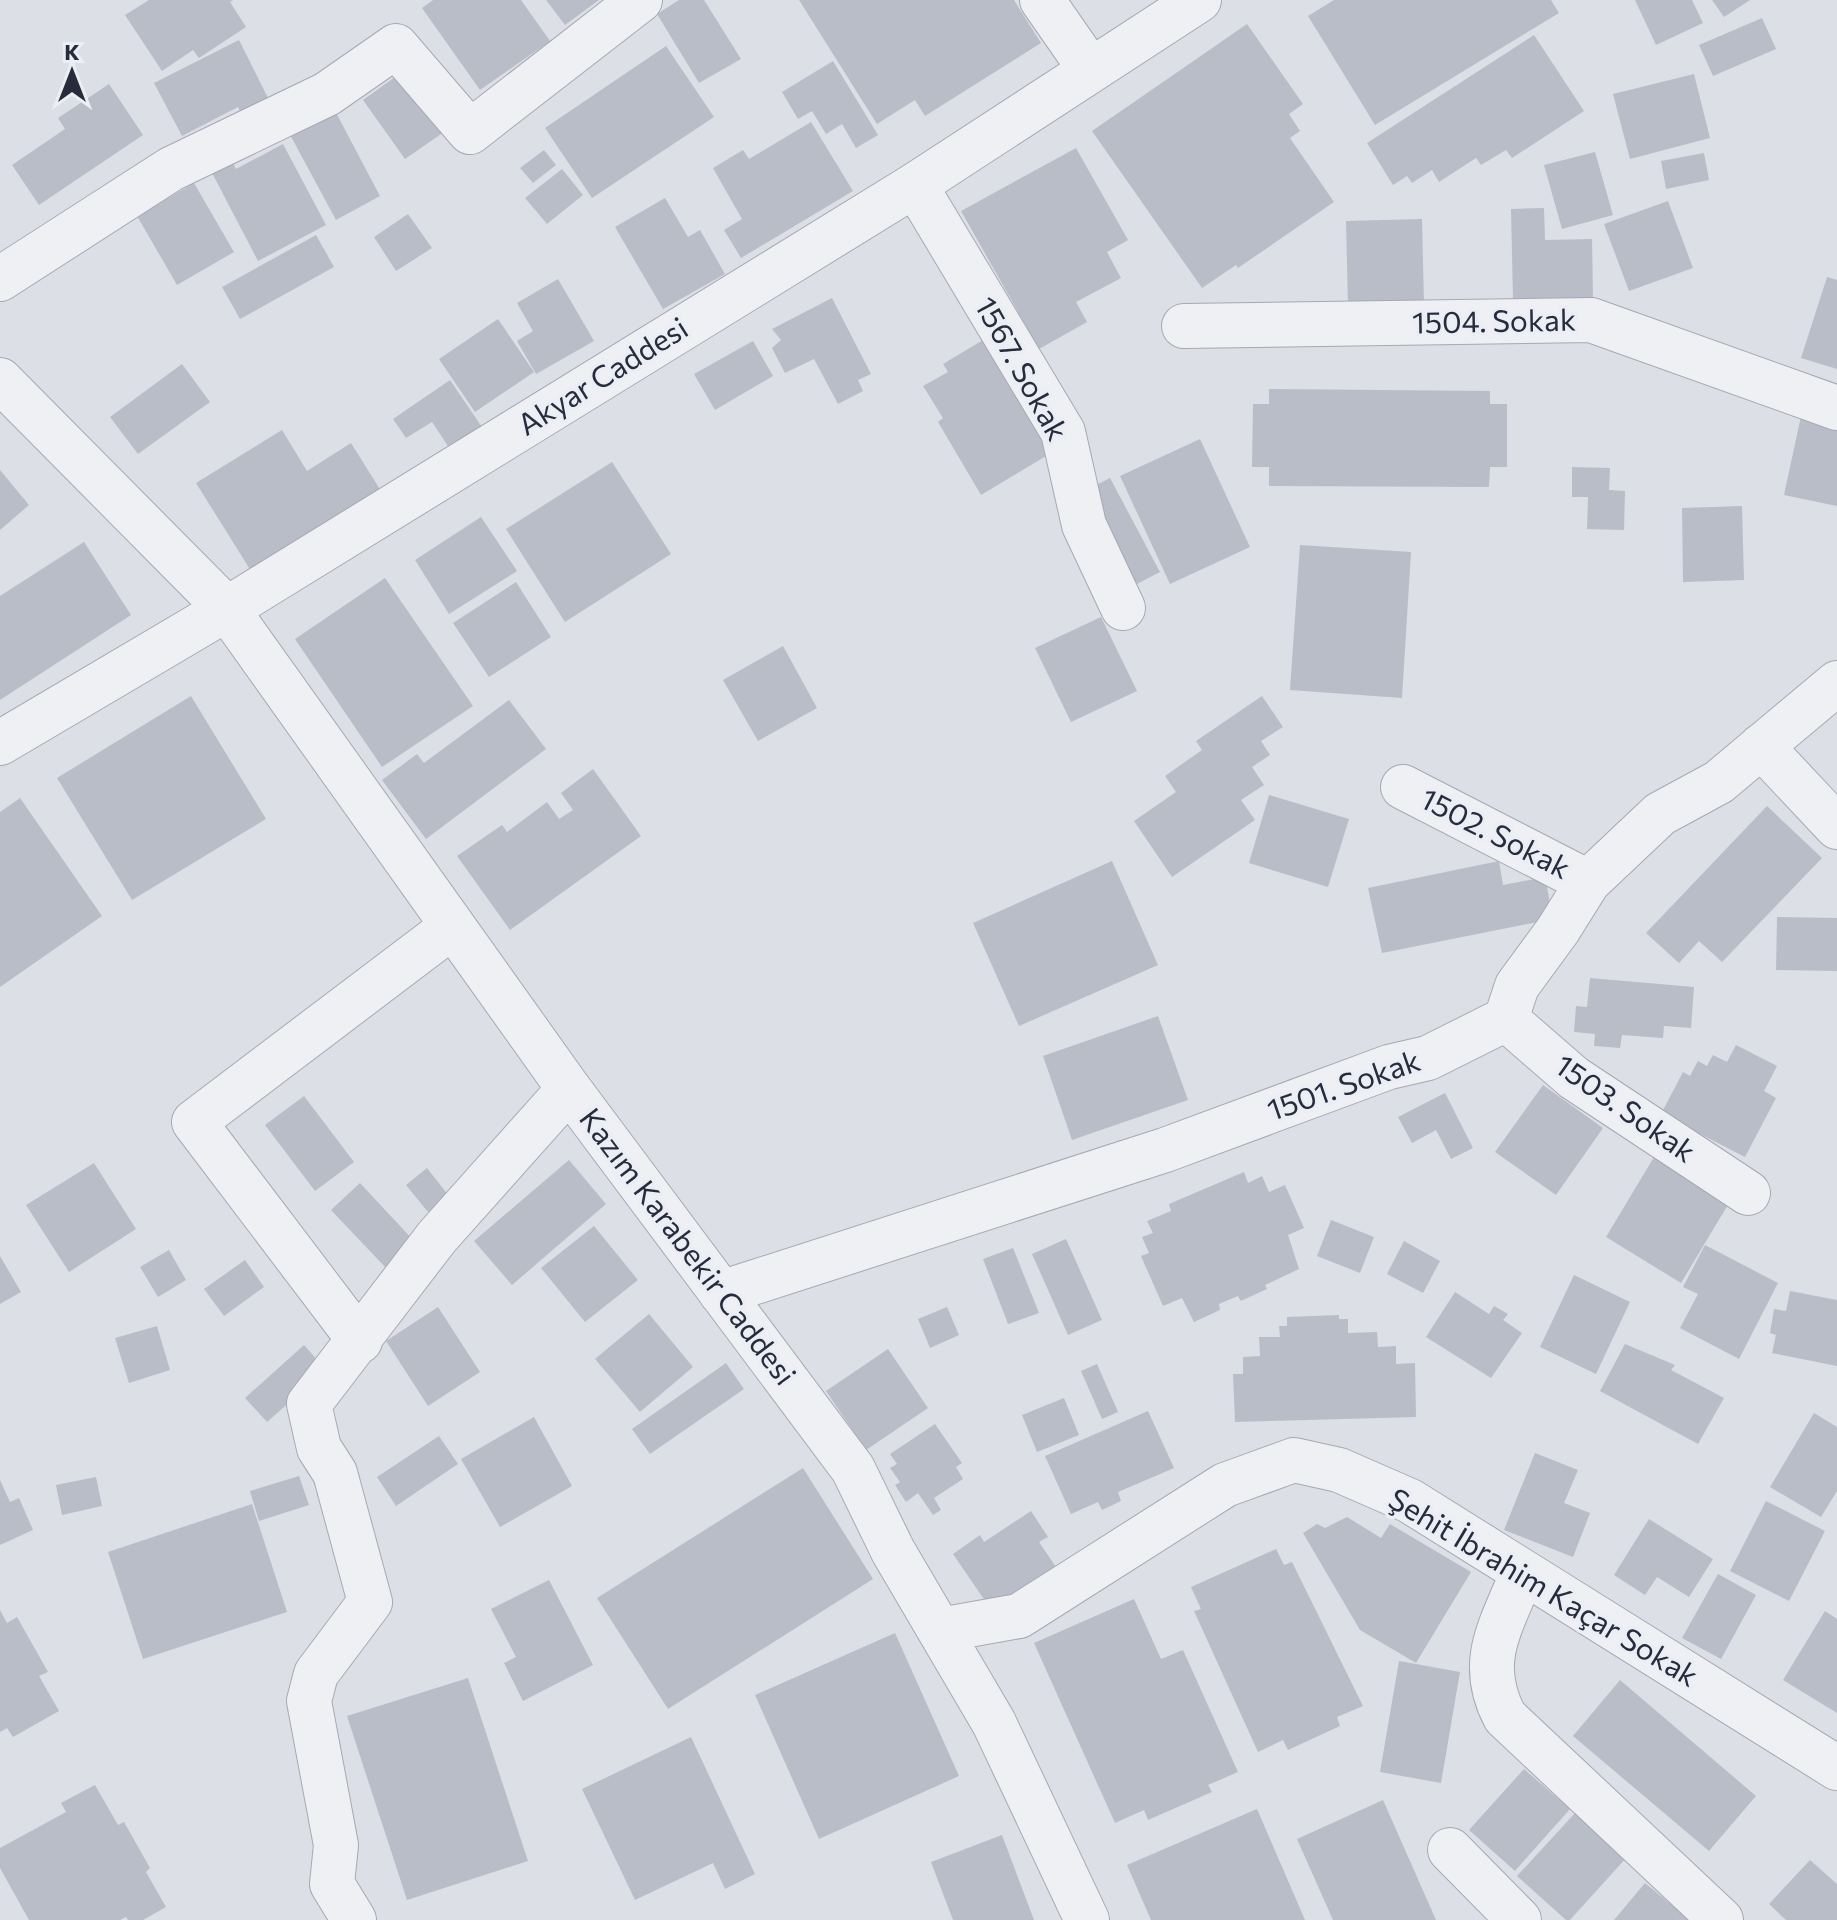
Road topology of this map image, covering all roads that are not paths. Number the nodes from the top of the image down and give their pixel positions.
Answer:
1 (640, 0) edge
2 (1042, 0) edge
3 (1199, 0) edge
4 (1090, 69) junction
5 (915, 185) junction
6 (0, 279) edge
7 (1184, 326) dead end
8 (0, 380) edge
9 (1837, 408) edge
10 (1123, 608) dead end
11 (227, 609) junction
12 (1837, 683) edge
13 (0, 743) edge
14 (1761, 746) junction
15 (1403, 787) dead end
16 (1837, 827) edge
17 (1588, 882) junction
18 (453, 926) junction
19 (1506, 1019) junction
20 (569, 1089) junction
21 (1748, 1193) dead end
22 (721, 1293) junction
23 (360, 1341) junction
24 (1522, 1574) junction
25 (940, 1630) junction
26 (1837, 1768) edge
27 (1450, 1850) dead end
28 (354, 1920) edge
29 (1087, 1920) edge
30 (1519, 1920) edge
31 (1721, 1920) edge

1 - 6 street
2 - 4 street
3 - 4 street, Akyar Caddesi
4 - 5 street, Akyar Caddesi
5 - 10 street, 1567. Sokak
5 - 11 street, Akyar Caddesi
7 - 9 street, 1504. Sokak
8 - 11 street, Kazım Karabekir Caddesi
11 - 13 street, Akyar Caddesi
11 - 18 street, Kazım Karabekir Caddesi
12 - 14 street
14 - 16 street
14 - 17 street
15 - 17 street, 1502. Sokak
17 - 19 street
18 - 20 street, Kazım Karabekir Caddesi
18 - 23 street
19 - 21 street, 1503. Sokak
19 - 22 street, 1501. Sokak
20 - 22 street, Kazım Karabekir Caddesi
20 - 23 street
22 - 25 street, Kazım Karabekir Caddesi
23 - 28 street
24 - 25 street, Şehit İbrahim Kaçar Sokak
24 - 26 street, Şehit İbrahim Kaçar Sokak
24 - 31 street
25 - 29 street, Kazım Karabekir Caddesi
27 - 30 street

